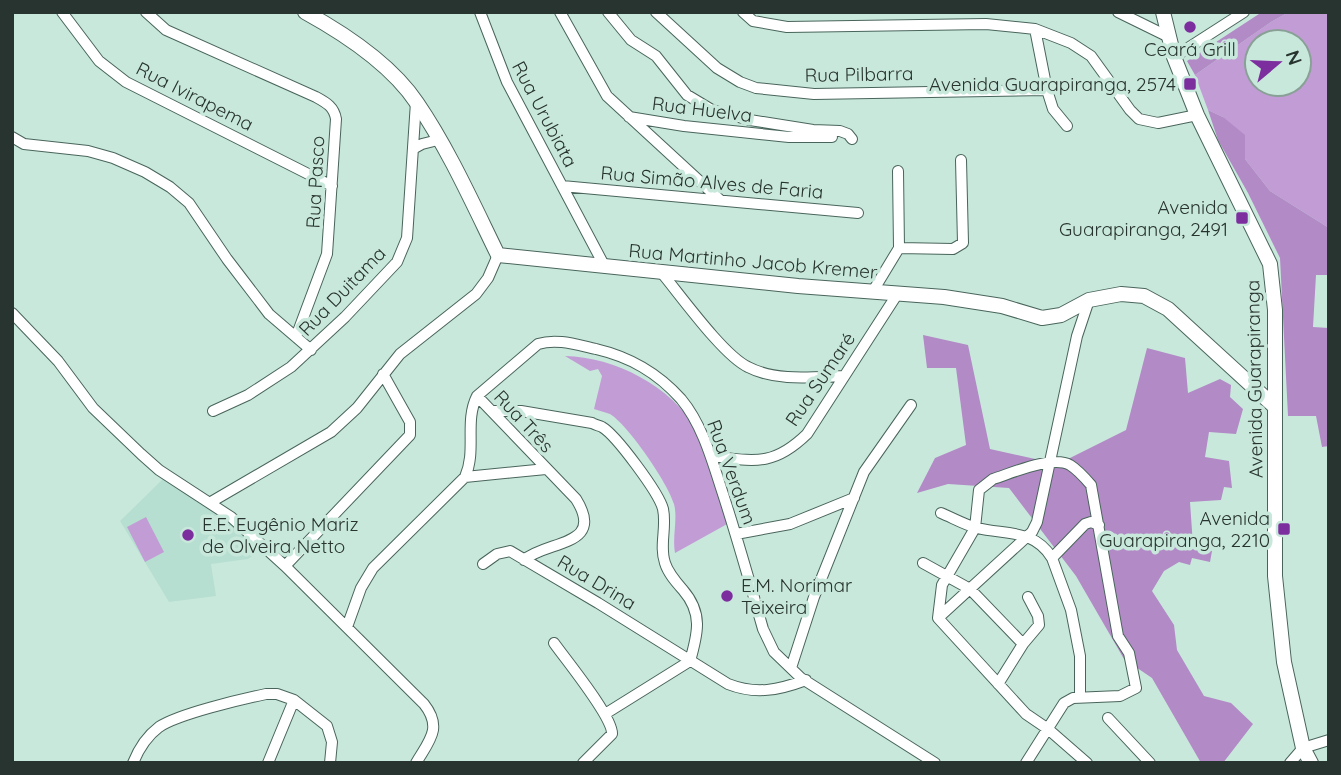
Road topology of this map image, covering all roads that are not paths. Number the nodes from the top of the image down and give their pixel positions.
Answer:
1 (62, 12) edge
2 (146, 12) edge
3 (305, 12) edge
4 (480, 12) edge
5 (560, 12) edge
6 (608, 12) edge
7 (656, 12) edge
8 (743, 12) edge
9 (1118, 12) edge
10 (1163, 12) edge
11 (1244, 12) edge
12 (1034, 29) junction
13 (1169, 37) junction
14 (1174, 57) junction
15 (1047, 90) junction
16 (416, 102) junction
17 (1197, 115) junction
18 (628, 117) junction
19 (1067, 126) dead end
20 (12, 137) edge
21 (438, 140) junction
22 (413, 149) junction
23 (961, 160) dead end
24 (898, 171) dead end
25 (332, 186) junction
26 (562, 186) junction
27 (720, 200) junction
28 (858, 213) dead end
29 (899, 248) junction
30 (498, 255) junction
31 (605, 267) junction
32 (661, 272) junction
33 (873, 291) junction
34 (898, 293) junction
35 (1089, 300) junction
36 (12, 313) edge
37 (296, 337) junction
38 (311, 350) junction
39 (383, 374) junction
40 (844, 376) junction
41 (477, 396) junction
42 (911, 405) dead end
43 (1273, 405) junction
44 (214, 411) dead end
45 (492, 411) junction
46 (711, 456) junction
47 (1049, 462) junction
48 (546, 469) junction
49 (465, 477) junction
50 (854, 498) junction
51 (211, 502) junction
52 (941, 513) dead end
53 (1098, 525) junction
54 (975, 528) junction
55 (736, 534) junction
56 (1028, 536) junction
57 (1052, 558) junction
58 (524, 560) junction
59 (483, 564) dead end
60 (922, 564) dead end
61 (285, 566) junction
62 (946, 576) junction
63 (970, 589) junction
64 (1028, 597) dead end
65 (938, 618) junction
66 (346, 627) junction
67 (554, 643) dead end
68 (1023, 644) junction
69 (690, 661) junction
70 (791, 668) junction
71 (806, 680) junction
72 (998, 684) junction
73 (1080, 697) junction
74 (294, 700) junction
75 (605, 714) junction
76 (1108, 718) dead end
77 (1048, 729) junction
78 (1329, 740) edge
79 (1303, 748) junction
80 (1143, 760) edge
81 (134, 763) edge
82 (268, 763) edge
83 (330, 763) edge
84 (416, 763) edge
85 (583, 763) edge
86 (935, 763) edge
87 (1026, 763) edge
88 (1087, 763) edge
89 (1290, 763) edge
90 (1311, 763) edge

1 - 25 street, Rua Ivirapema
2 - 25 street, Rua Pasco
3 - 16 street
4 - 26 street, Rua Urubiata
5 - 18 street, Rua Huelva
6 - 18 street, Rua Huelva
7 - 15 street, Rua Pilbarra
8 - 12 street
9 - 13 street
10 - 13 street, Avenida Guarapiranga
11 - 14 street
12 - 15 street
12 - 17 street
13 - 14 street, Avenida Guarapiranga
14 - 17 street, Avenida Guarapiranga
15 - 19 street
16 - 21 street
16 - 22 street, Rua Duitama
17 - 43 street, Avenida Guarapiranga
18 - 27 street
20 - 37 street
21 - 22 street
21 - 30 street
22 - 38 street, Rua Duitama
23 - 29 street
24 - 29 street
25 - 37 street, Rua Pasco
26 - 27 street, Rua Simão Alves de Faria
26 - 31 street, Rua Urubiata
27 - 28 street, Rua Simão Alves de Faria
29 - 33 street
30 - 31 street, Rua Martinho Jacob Kremer
30 - 39 street
31 - 32 street, Rua Martinho Jacob Kremer
32 - 33 street, Rua Martinho Jacob Kremer
32 - 40 street
33 - 34 street, Rua Martinho Jacob Kremer
34 - 35 street, Rua Martinho Jacob Kremer
34 - 40 street, Rua Sumaré
35 - 43 street, Rua Martinho Jacob Kremer
35 - 47 street
36 - 51 street
37 - 38 street
38 - 44 street, Rua Duitama
39 - 51 street
39 - 61 street
40 - 46 street, Rua Sumaré
41 - 45 street, Rua Três
41 - 46 street, Rua Verdum
41 - 49 street
42 - 50 street
43 - 79 street, Avenida Guarapiranga
45 - 48 street, Rua Três
45 - 69 street
46 - 55 street, Rua Verdum
47 - 53 street
47 - 54 street
47 - 56 street
48 - 49 street
48 - 58 street, Rua Três
49 - 66 street
50 - 55 street
50 - 70 street
51 - 61 street
52 - 54 street
53 - 57 street
53 - 73 street
54 - 56 street
54 - 62 street
55 - 70 street, Rua Verdum
56 - 57 street
56 - 63 street
57 - 73 street
58 - 59 street, Rua Drina
58 - 69 street, Rua Drina
60 - 62 street
61 - 66 street
62 - 63 street
62 - 65 street
63 - 65 street
63 - 68 street
64 - 68 street
65 - 72 street
66 - 84 street
67 - 75 street
68 - 72 street
69 - 71 street, Rua Drina
69 - 75 street
70 - 71 street, Rua Verdum
71 - 86 street, Rua Verdum
72 - 77 street
73 - 77 street
74 - 81 street
74 - 82 street
74 - 83 street
75 - 85 street
76 - 80 street
77 - 87 street
77 - 88 street
78 - 79 street
79 - 89 street
79 - 90 street, Avenida Guarapiranga

